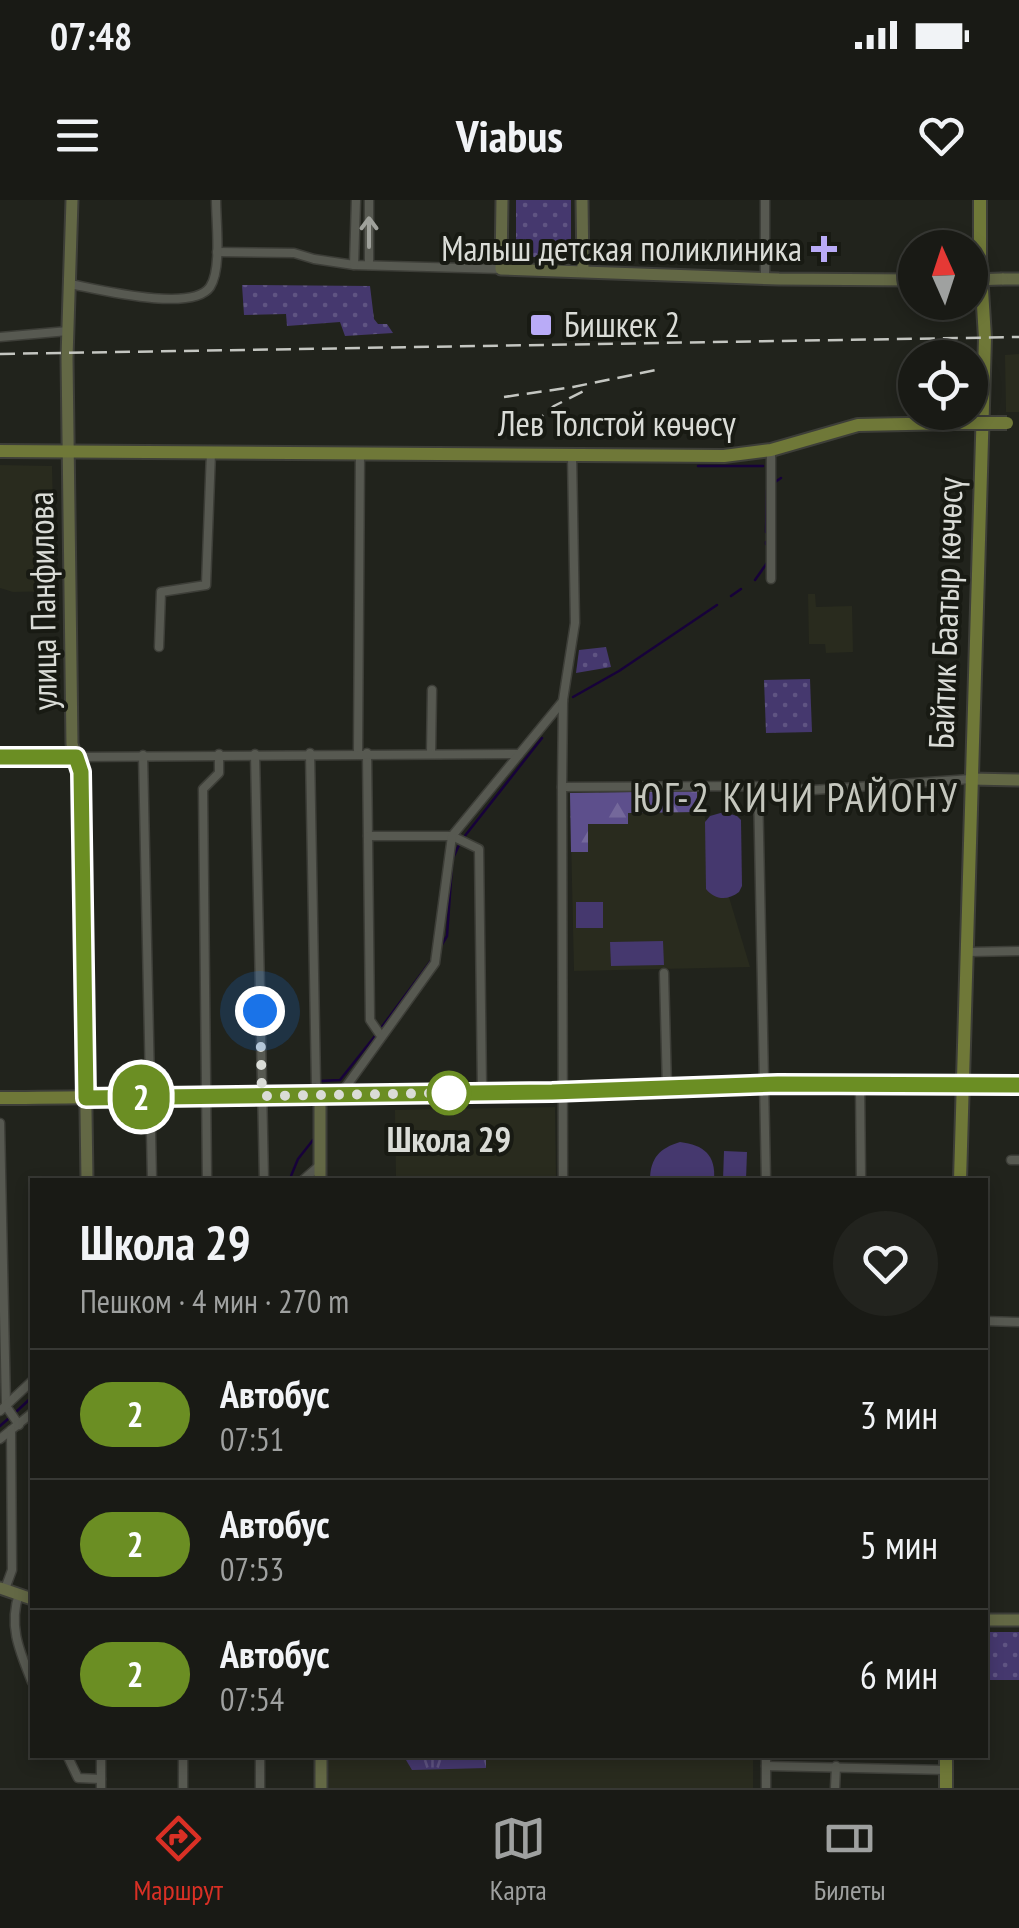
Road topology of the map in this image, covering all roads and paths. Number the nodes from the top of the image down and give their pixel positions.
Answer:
1 (72, 200) edge
2 (216, 200) edge
3 (356, 200) edge
4 (369, 200) edge
5 (502, 200) edge
6 (582, 200) edge
7 (765, 200) edge
8 (980, 200) edge
9 (217, 252) junction
10 (354, 264) junction
11 (370, 265) junction
12 (501, 268) junction
13 (583, 271) junction
14 (765, 278) junction
15 (988, 279) edge
16 (1019, 279) edge
17 (898, 280) edge
18 (70, 284) junction
19 (68, 331) junction
20 (0, 337) edge
21 (1013, 423) edge
22 (771, 450) junction
23 (0, 451) edge
24 (69, 451) junction
25 (211, 452) junction
26 (360, 453) junction
27 (572, 455) junction
28 (771, 580) dead end
29 (159, 647) dead end
30 (432, 690) dead end
31 (563, 700) junction
32 (310, 753) junction
33 (362, 753) junction
34 (218, 754) junction
35 (255, 754) junction
36 (432, 754) junction
37 (519, 754) junction
38 (144, 756) junction
39 (0, 757) edge
40 (76, 757) junction
41 (971, 780) junction
42 (1019, 780) edge
43 (562, 787) junction
44 (758, 787) junction
45 (368, 836) junction
46 (452, 836) junction
47 (1019, 951) edge
48 (968, 952) junction
49 (664, 972) dead end
50 (381, 1036) junction
51 (766, 1085) junction
52 (860, 1085) junction
53 (963, 1085) junction
54 (1019, 1085) edge
55 (667, 1088) junction
56 (562, 1091) junction
57 (482, 1092) junction
58 (320, 1095) junction
59 (340, 1095) junction
60 (204, 1096) junction
61 (262, 1096) junction
62 (149, 1097) junction
63 (0, 1098) edge
64 (86, 1098) junction
65 (0, 1123) edge
66 (320, 1165) junction
67 (87, 1178) edge
68 (152, 1178) edge
69 (206, 1178) edge
70 (264, 1178) edge
71 (305, 1178) edge
72 (320, 1178) edge
73 (563, 1178) edge
74 (766, 1178) edge
75 (861, 1178) edge
76 (960, 1178) edge
77 (988, 1321) edge
78 (1019, 1322) edge
79 (30, 1382) edge
80 (3, 1408) edge
81 (30, 1415) edge
82 (15, 1428) junction
83 (0, 1438) edge
84 (2, 1589) edge
85 (19, 1594) junction
86 (30, 1597) edge
87 (988, 1620) edge
88 (1019, 1620) edge
89 (30, 1677) edge
90 (68, 1758) edge
91 (183, 1758) edge
92 (260, 1758) edge
93 (320, 1758) edge
94 (766, 1758) edge
95 (858, 1758) edge
96 (946, 1762) edge
97 (766, 1766) junction
98 (836, 1766) junction
99 (858, 1769) junction
100 (101, 1783) edge
101 (184, 1788) edge
102 (260, 1788) edge
103 (321, 1788) edge
104 (766, 1788) edge
105 (835, 1788) edge
106 (946, 1788) edge

1 - 18 street, улица Панфилова
2 - 9 street
3 - 10 street
11 -> 4 street
5 - 12 street
6 - 13 street
7 - 14 street
8 - 41 main road, Байтик Баатыр көчөсү
9 - 10 street
9 - 18 street
10 - 11 street
11 - 12 street
12 - 13 street
13 - 14 street
14 - 17 street
15 - 16 street, bridge
18 - 19 street, улица Панфилова
19 - 20 street
19 - 24 street, улица Панфилова
21 - 22 main road, Лев Толстой көчөсү, bridge
22 - 27 main road, Лев Толстой көчөсү
22 - 28 street
23 - 24 main road, Лев Толстой көчөсү
24 - 25 main road, Лев Толстой көчөсү
24 - 40 street, улица Панфилова
25 - 26 main road, Лев Толстой көчөсү
25 - 29 street
26 - 27 main road, Лев Толстой көчөсү
26 - 33 street
27 - 31 street
30 - 36 street
31 - 37 street
31 - 43 street
32 - 33 street
32 - 35 street
32 - 58 street
33 - 36 street
33 - 45 street
34 - 35 street
34 - 38 street
34 - 60 street
35 - 61 street
36 - 37 street
37 - 46 street
38 - 40 street
38 - 62 street
39 - 40 street
40 - 64 street, улица Панфилова
41 - 42 street
41 - 44 street
41 - 48 main road, Байтик Баатыр көчөсү
43 - 44 street
43 - 56 street
44 - 51 street
45 - 46 street
45 - 50 street
46 - 50 street
46 - 57 street
47 - 48 street
48 - 53 main road, Байтик Баатыр көчөсү
49 - 55 street
50 - 59 street
51 - 52 main road
51 - 55 main road
51 - 74 street
52 - 53 main road
52 - 75 street
53 - 54 main road
53 - 76 main road, Байтик Баатыр көчөсү
55 - 56 main road
56 - 57 main road
56 - 73 street
57 - 59 main road
58 - 59 main road
58 - 61 main road
58 - 66 street
60 - 61 main road
60 - 62 main road
60 - 69 street
61 - 70 street
62 - 64 main road
62 - 68 street
63 - 64 main road
64 - 67 street, улица Панфилова
65 - 80 street
66 - 71 street
66 - 72 street
77 - 78 street
79 - 80 street
80 - 82 street
81 - 82 street
82 - 83 street
82 - 84 street
84 - 85 street
85 - 86 street
85 - 89 street
87 - 88 street
90 - 100 street
91 - 101 street
92 - 102 street
93 - 103 street
94 - 97 street
95 - 99 street
96 - 99 street
96 - 106 main road
97 - 98 street
97 - 104 street
98 - 99 street
98 - 105 street

